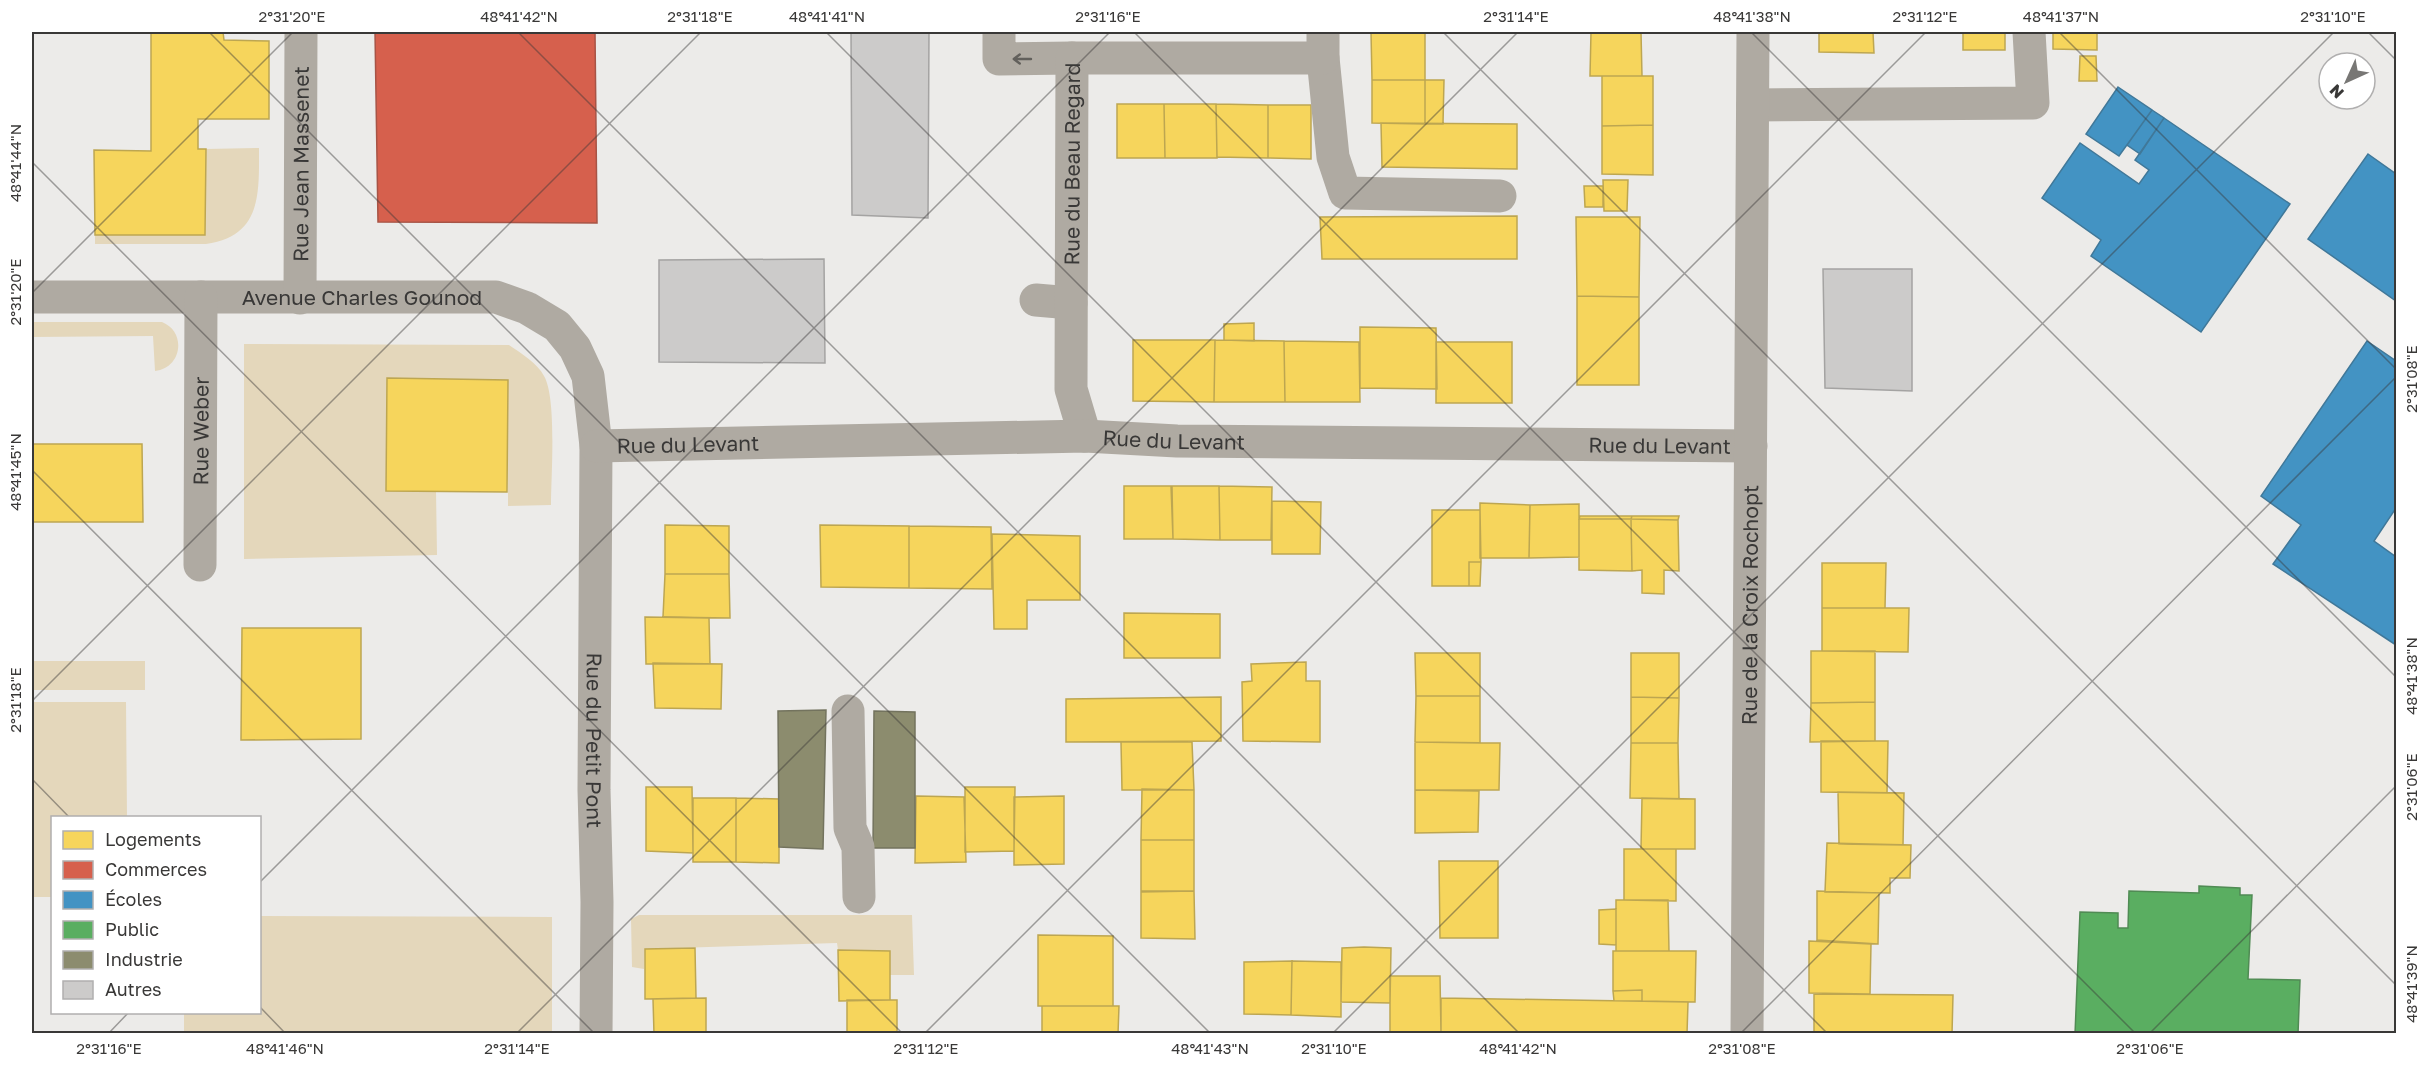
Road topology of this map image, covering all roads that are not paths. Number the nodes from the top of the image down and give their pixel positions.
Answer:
1 (301, 32) edge
2 (999, 32) edge
3 (1754, 32) edge
4 (2029, 32) edge
5 (1323, 45) edge
6 (1072, 58) junction
7 (1753, 105) junction
8 (1500, 196) dead end
9 (32, 297) edge
10 (201, 297) junction
11 (300, 298) junction
12 (1036, 300) dead end
13 (1071, 303) junction
14 (1085, 436) junction
15 (596, 446) junction
16 (1751, 446) junction
17 (200, 565) dead end
18 (848, 711) dead end
19 (859, 897) dead end
20 (596, 1034) edge
21 (1747, 1034) edge

1 - 11 street, Rue Jean Massenet
6 -> 2 street
3 - 7 street, Rue de la Croix Rochopt
4 - 7 street
5 - 6 street, Rue du Beau Regard
5 - 8 street
6 - 13 street, Rue du Beau Regard
7 - 16 street, Rue de la Croix Rochopt
9 - 10 street, Avenue Charles Gounod
10 - 11 street, Avenue Charles Gounod
10 - 17 street, Rue Weber
11 - 15 street, Avenue Charles Gounod
12 - 13 street
13 - 14 street, Rue du Beau Regard
14 - 15 street, Rue du Levant
14 - 16 street, Rue du Levant
15 - 20 street, Rue du Petit Pont
16 - 21 street, Rue de la Croix Rochopt
18 - 19 street

